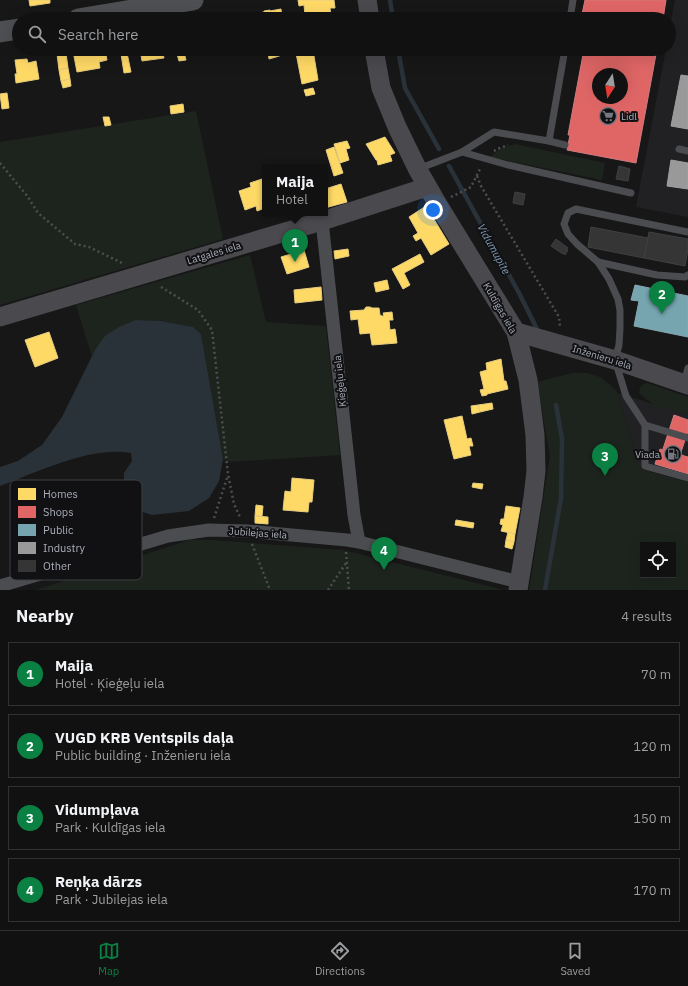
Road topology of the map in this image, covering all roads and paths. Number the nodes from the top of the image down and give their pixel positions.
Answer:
1 (193, 0) edge
2 (367, 0) edge
3 (573, 0) edge
4 (135, 5) edge
5 (106, 12) edge
6 (369, 12) edge
7 (571, 12) edge
8 (12, 30) edge
9 (0, 32) edge
10 (375, 56) edge
11 (564, 56) edge
12 (520, 136) junction
13 (549, 141) junction
14 (565, 145) dead end
15 (680, 149) dead end
16 (688, 151) edge
17 (462, 152) junction
18 (486, 159) junction
19 (0, 163) edge
20 (418, 170) junction
21 (477, 176) junction
22 (427, 187) junction
23 (631, 193) dead end
24 (454, 196) dead end
25 (322, 221) junction
26 (688, 232) edge
27 (598, 262) junction
28 (142, 275) junction
29 (688, 276) edge
30 (0, 318) edge
31 (560, 327) dead end
32 (516, 332) junction
33 (615, 360) junction
34 (686, 379) edge
35 (645, 425) junction
36 (688, 438) edge
37 (228, 474) junction
38 (688, 478) edge
39 (209, 530) junction
40 (247, 531) junction
41 (353, 541) junction
42 (142, 544) edge
43 (346, 562) junction
44 (20, 580) edge
45 (0, 586) edge
46 (519, 586) edge
47 (270, 590) edge
48 (328, 590) edge
49 (349, 590) edge

1 - 4 main road
2 - 6 street
3 - 7 lane
4 - 5 main road
8 - 9 main road
10 - 20 street, Kuldīgas iela
11 - 13 lane
12 - 13 lane
12 - 17 lane
12 - 18 path
13 - 14 lane
15 - 16 lane
17 - 18 lane
17 - 20 lane
18 - 21 path
18 - 23 lane
19 - 28 path
20 - 22 street, Kuldīgas iela
21 - 24 path
21 - 31 path
22 - 25 street, Latgales iela
22 - 32 street, Kuldīgas iela
25 - 28 street, Latgales iela
25 - 41 street, Ķieģeļu iela
26 - 27 lane
27 - 29 lane
27 - 33 lane
28 - 30 street, Latgales iela
28 - 37 path
32 - 33 street, Inženieru iela
32 - 46 street, Kuldīgas iela
33 - 34 street, Inženieru iela
33 - 35 lane
35 - 36 lane
35 - 38 lane
37 - 39 path
37 - 40 path
39 - 40 street, Jubilejas iela
39 - 42 street, Jubilejas iela
40 - 41 street, Jubilejas iela
40 - 47 path
41 - 43 path
41 - 46 street, Jubilejas iela
43 - 48 path
43 - 49 path
44 - 45 street, Jubilejas iela

